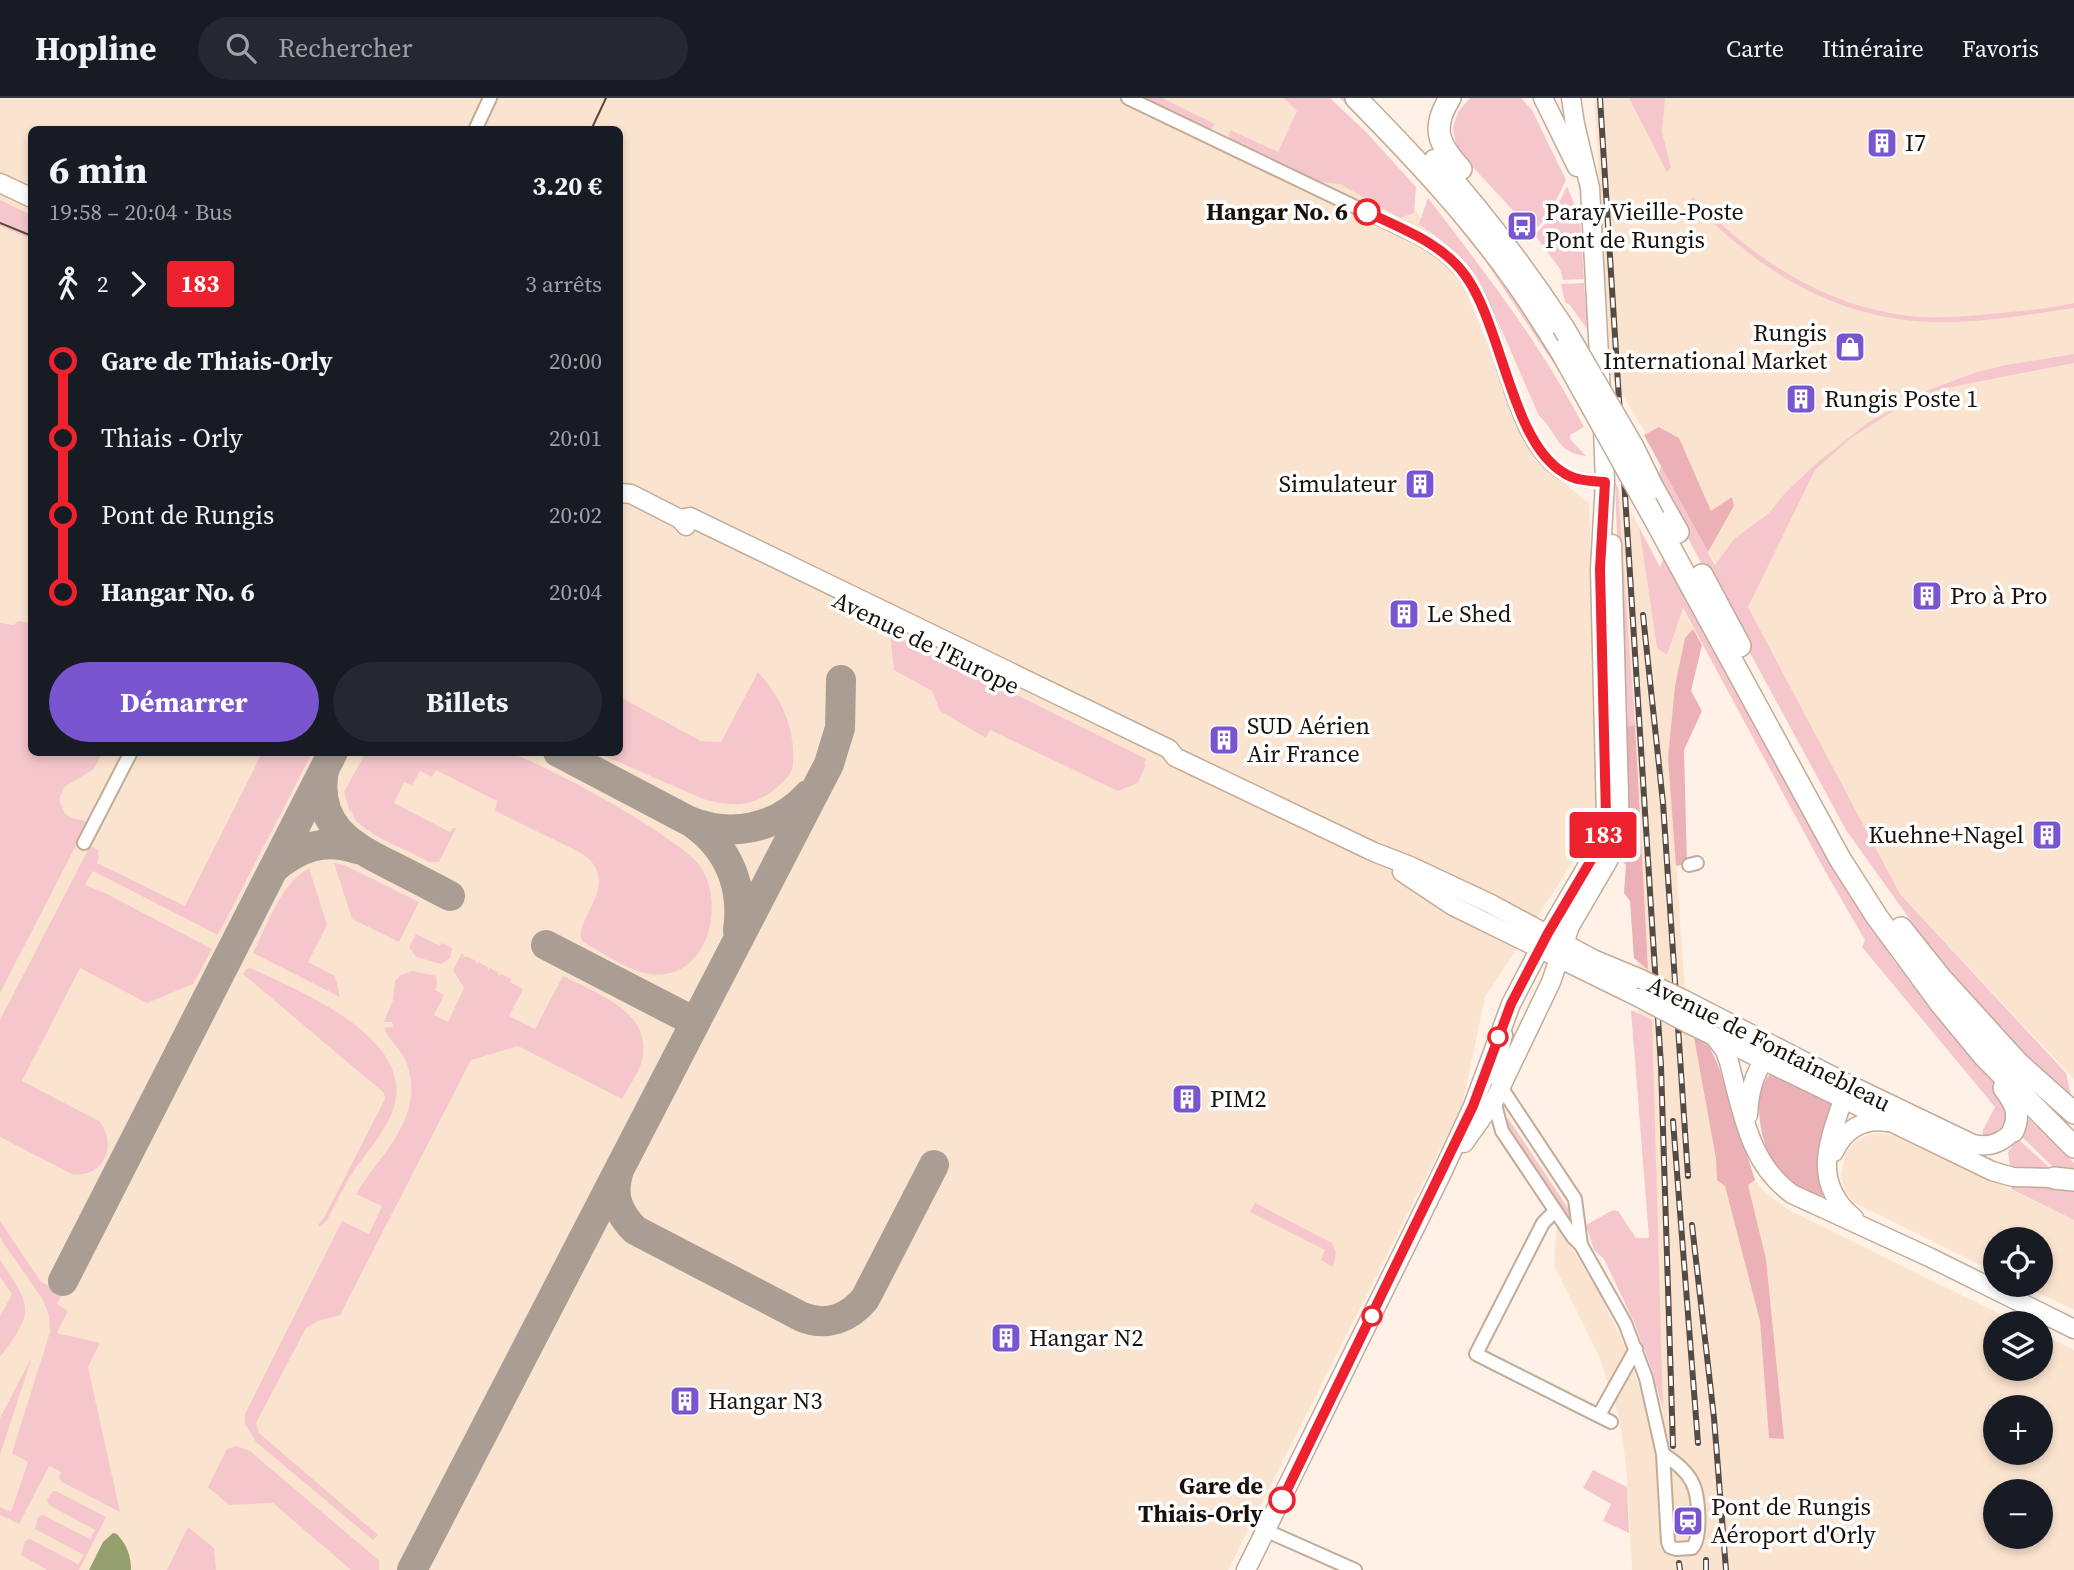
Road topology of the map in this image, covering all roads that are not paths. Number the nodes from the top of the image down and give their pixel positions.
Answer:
1 (490, 98) edge
2 (1128, 98) edge
3 (1356, 98) edge
4 (1376, 98) edge
5 (1450, 98) edge
6 (1543, 98) edge
7 (1572, 98) edge
8 (477, 126) edge
9 (0, 183) edge
10 (0, 195) edge
11 (28, 196) edge
12 (28, 208) edge
13 (1591, 214) junction
14 (1563, 327) junction
15 (1605, 482) junction
16 (623, 491) edge
17 (1732, 645) junction
18 (129, 756) edge
19 (84, 843) dead end
20 (1544, 941) junction
21 (1562, 951) junction
22 (1511, 1004) junction
23 (1715, 1037) junction
24 (1794, 1056) junction
25 (1763, 1061) junction
26 (2002, 1076) junction
27 (1846, 1092) junction
28 (1497, 1093) junction
29 (1473, 1106) junction
30 (2074, 1113) edge
31 (1894, 1124) junction
32 (1475, 1127) junction
33 (1748, 1127) junction
34 (2013, 1131) joint
35 (2074, 1147) edge
36 (1827, 1168) junction
37 (1441, 1175) junction
38 (2064, 1179) edge
39 (1555, 1210) junction
40 (1868, 1230) junction
41 (1581, 1245) junction
42 (2074, 1328) edge
43 (1636, 1349) junction
44 (1599, 1415) junction
45 (1611, 1422) dead end
46 (1663, 1454) junction
47 (1266, 1531) junction
48 (1338, 1567) edge
49 (1246, 1570) edge
50 (1355, 1570) edge

1 - 8 street
2 - 15 street
3 - 17 highway, bridge
4 - 14 highway
5 - 14 highway
6 - 13 main road
7 - 13 main road
9 - 11 main road
10 - 12 main road
13 - 15 main road
14 - 17 highway, bridge
15 - 20 main road
15 - 21 main road
16 - 20 main road, Avenue de l'Europe
17 - 26 highway
17 - 30 highway
18 - 19 street
20 - 21 main road, Avenue de l'Europe
20 - 22 main road
21 - 23 main road, bridge
21 - 24 main road, Avenue de Fontainebleau, bridge
21 - 28 main road
22 - 28 street
22 - 29 main road
23 - 25 main road
23 - 33 main road
24 - 25 main road
24 - 27 main road, Avenue de Fontainebleau
25 - 27 main road
25 - 33 main road
26 - 34 highway
26 - 35 highway
27 - 31 main road
27 - 34 main road, Avenue de Fontainebleau
27 - 36 main road
28 - 32 main road
28 - 39 street
28 - 41 street
29 - 32 street
29 - 37 main road
31 - 36 main road
31 - 38 main road
32 - 37 main road
33 - 40 main road
36 - 40 main road
37 - 47 main road
39 - 41 street
39 - 44 street
40 - 42 main road
41 - 43 street
43 - 44 street
43 - 46 street
44 - 45 street
46 - 46 street
47 - 48 street
47 - 49 main road
48 - 50 street

